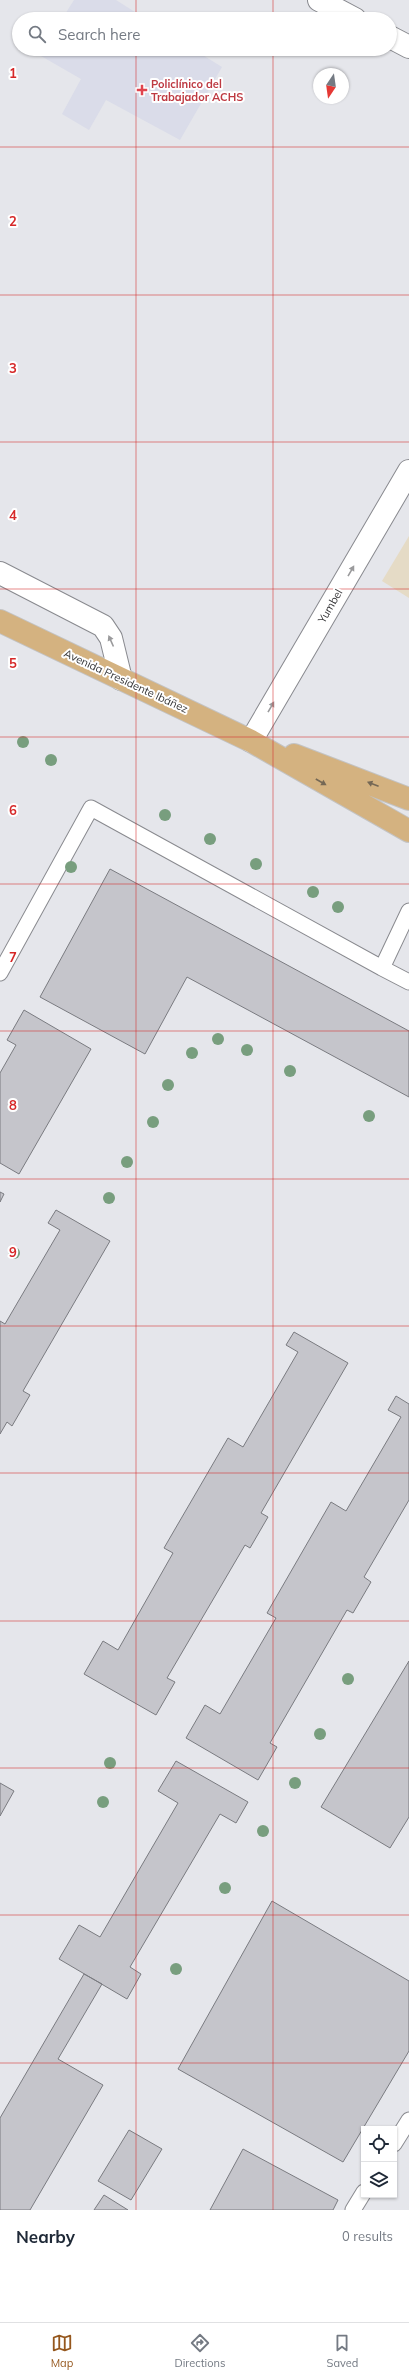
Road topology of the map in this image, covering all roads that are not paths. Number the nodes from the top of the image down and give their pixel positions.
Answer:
1 (319, 0) edge
2 (342, 12) edge
3 (397, 41) edge
4 (409, 47) edge
5 (409, 471) edge
6 (0, 573) edge
7 (0, 622) edge
8 (121, 679) junction
9 (251, 741) junction
10 (409, 799) edge
11 (409, 831) edge
12 (409, 911) edge
13 (382, 968) junction
14 (0, 973) edge
15 (409, 982) edge
16 (409, 2120) edge
17 (397, 2139) edge
18 (361, 2197) edge
19 (353, 2210) edge

1 - 2 street
3 - 4 street
9 -> 5 street, Yumbel
8 -> 6 street
7 - 8 main road, Avenida Presidente Ibáñez
8 - 9 main road, Avenida Presidente Ibáñez
10 -> 9 main road, Avenida Presidente Ibáñez
9 -> 11 main road, Avenida Presidente Ibáñez
12 - 13 lane
13 - 14 lane
13 - 15 lane
16 - 17 lane
18 - 19 lane

